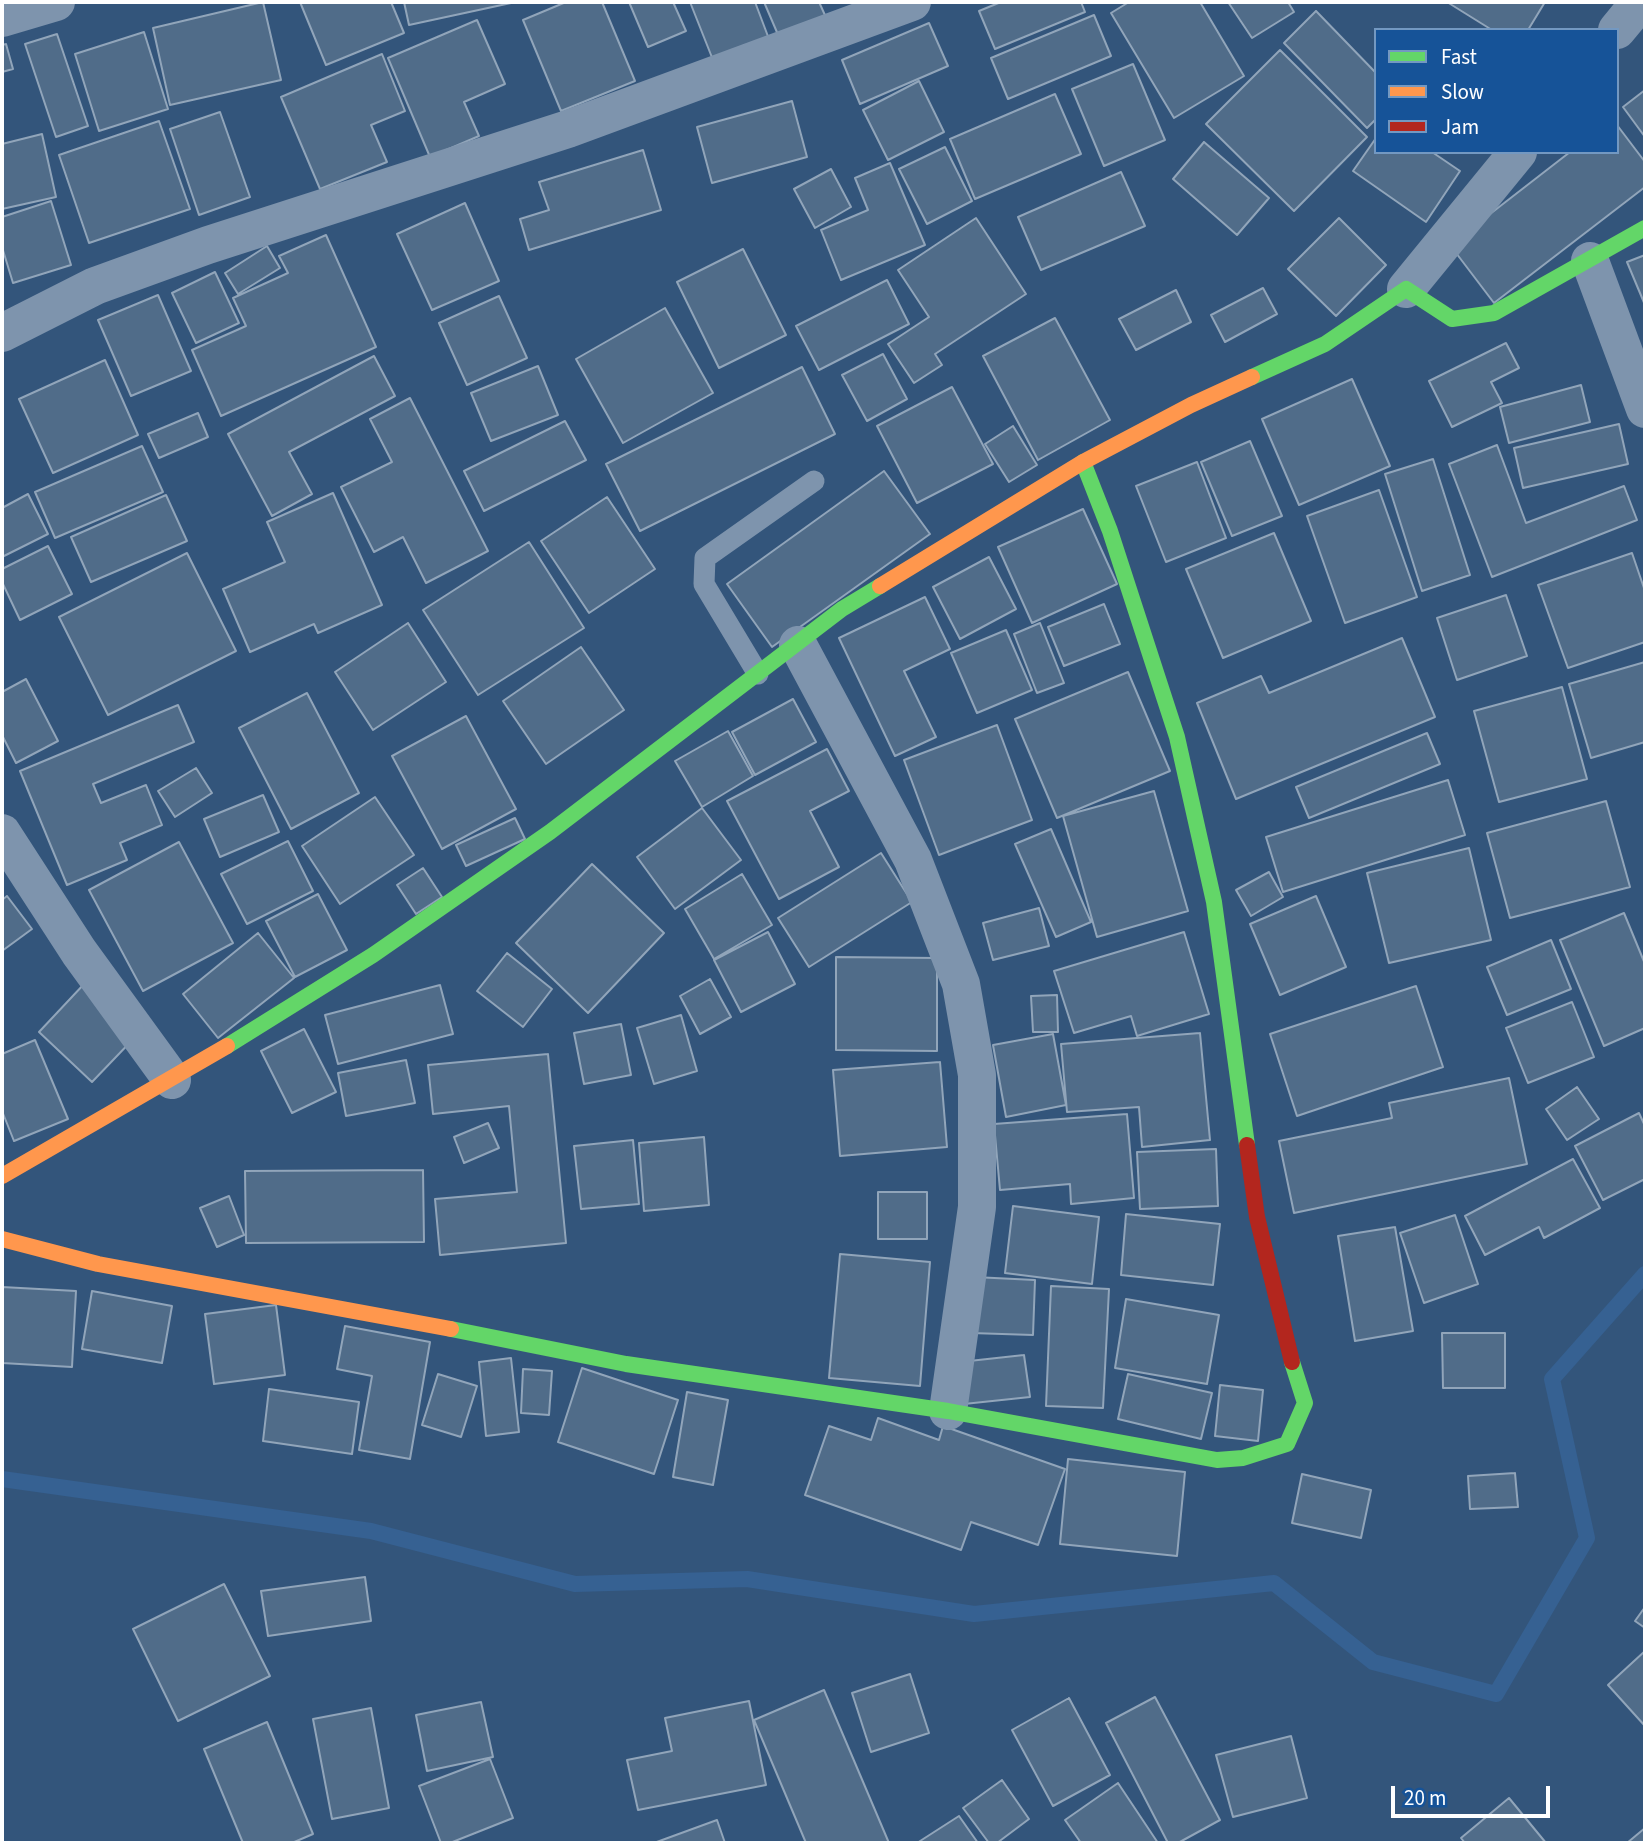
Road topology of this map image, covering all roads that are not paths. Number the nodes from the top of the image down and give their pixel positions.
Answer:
1 (57, 2) edge
2 (912, 2) edge
3 (1640, 2) edge
4 (2, 18) edge
5 (1619, 28) edge
6 (1516, 154) edge
7 (1645, 228) edge
8 (1590, 261) junction
9 (1406, 289) junction
10 (2, 333) edge
11 (1645, 408) edge
12 (1083, 462) junction
13 (814, 481) dead end
14 (798, 645) junction
15 (758, 674) junction
16 (2, 833) edge
17 (172, 1080) junction
18 (2, 1176) edge
19 (2, 1239) edge
20 (948, 1411) junction

1 - 4 street
2 - 10 street
3 - 5 street
6 - 9 street
7 - 8 street
8 - 9 street
8 - 11 street
9 - 12 street
12 - 14 street
12 - 20 street
13 - 15 lane
14 - 15 street
14 - 20 street
15 - 17 street
16 - 17 street
17 - 18 street
19 - 20 street

